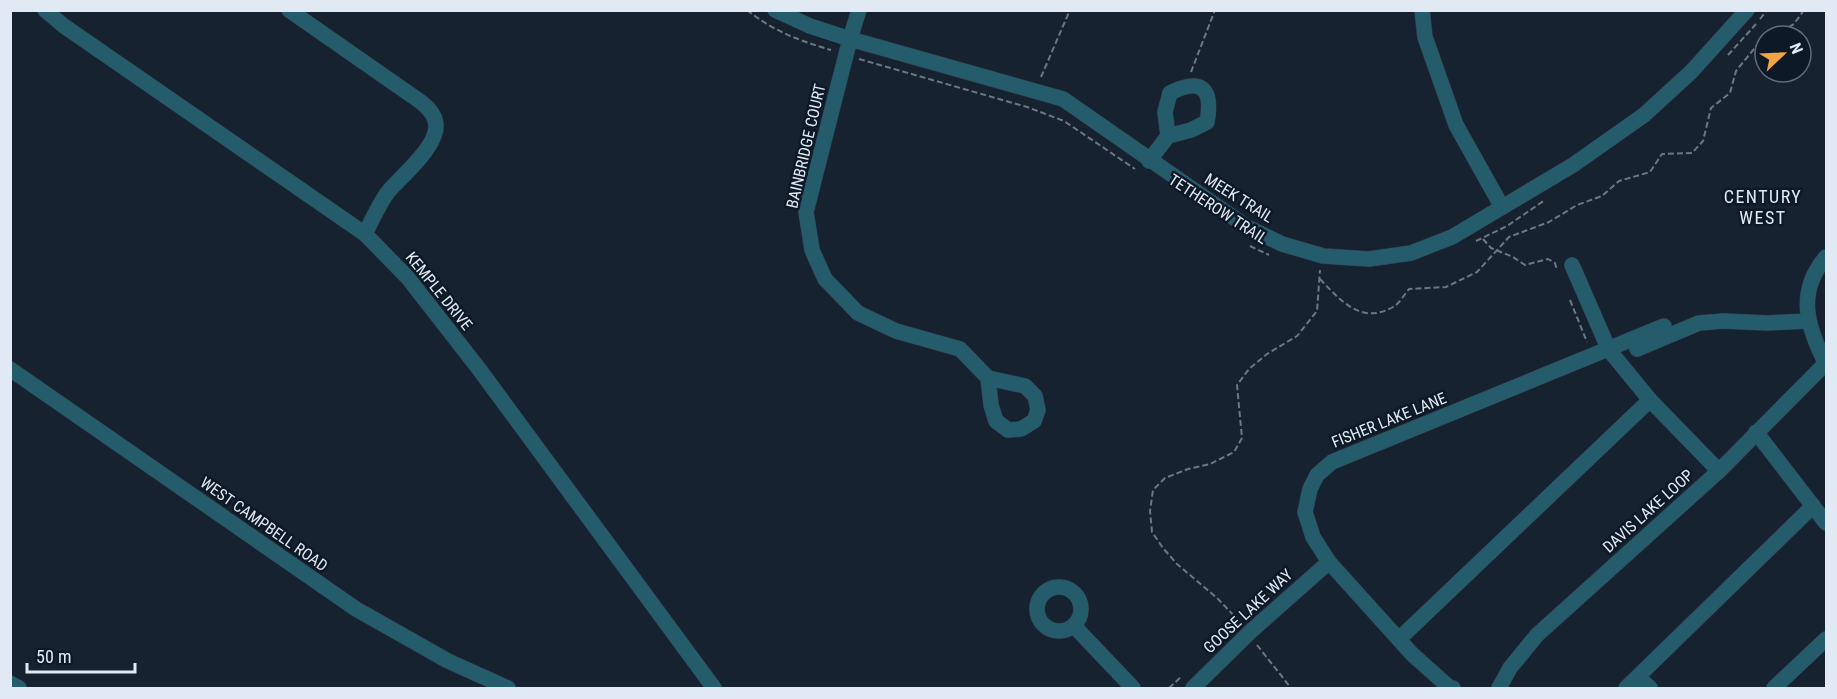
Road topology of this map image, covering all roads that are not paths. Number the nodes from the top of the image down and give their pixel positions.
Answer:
1 (45, 10) edge
2 (290, 10) edge
3 (775, 10) edge
4 (859, 10) edge
5 (1422, 10) edge
6 (1747, 10) edge
7 (850, 39) junction
8 (1168, 136) junction
9 (1145, 167) junction
10 (1502, 207) junction
11 (365, 234) junction
12 (1827, 257) edge
13 (1572, 265) dead end
14 (1808, 321) junction
15 (1664, 326) dead end
16 (1609, 348) junction
17 (1826, 364) edge
18 (10, 369) edge
19 (988, 378) dead end
20 (1650, 400) junction
21 (1756, 432) junction
22 (1719, 471) junction
23 (1813, 506) junction
24 (1827, 523) edge
25 (1329, 562) junction
26 (1074, 626) dead end
27 (1399, 639) junction
28 (1827, 639) edge
29 (1638, 677) junction
30 (10, 683) edge
31 (19, 688) edge
32 (508, 688) edge
33 (714, 688) edge
34 (1133, 688) edge
35 (1193, 688) edge
36 (1454, 688) edge
37 (1499, 688) edge
38 (1626, 688) edge
39 (1650, 688) edge
40 (1774, 688) edge

1 - 11 street, KEMPLE DRIVE
2 - 11 street
3 - 7 street, MEEK TRAIL
4 - 7 street, BAINBRIDGE COURT
5 - 10 street
6 - 10 street, MEEK TRAIL
7 - 9 street, MEEK TRAIL
7 - 19 street, BAINBRIDGE COURT
8 - 8 street
8 - 9 street
9 - 10 street, MEEK TRAIL
11 - 33 street, KEMPLE DRIVE
12 - 14 street
13 - 16 street
14 - 16 street, FISHER LAKE LANE
14 - 17 street
15 - 16 street, FISHER LAKE LANE
16 - 20 street
16 - 25 street, FISHER LAKE LANE
17 - 21 street, DAVIS LAKE LOOP
18 - 32 street, WEST CAMPBELL ROAD
20 - 22 street
20 - 27 street
21 - 22 street, DAVIS LAKE LOOP
21 - 23 street
22 - 37 street, DAVIS LAKE LOOP
23 - 24 street
23 - 29 street
25 - 27 street, FISHER LAKE LANE
25 - 35 street, GOOSE LAKE WAY
26 - 34 street
27 - 36 street, FISHER LAKE LANE
28 - 40 street
29 - 38 street
29 - 39 street
30 - 31 street

